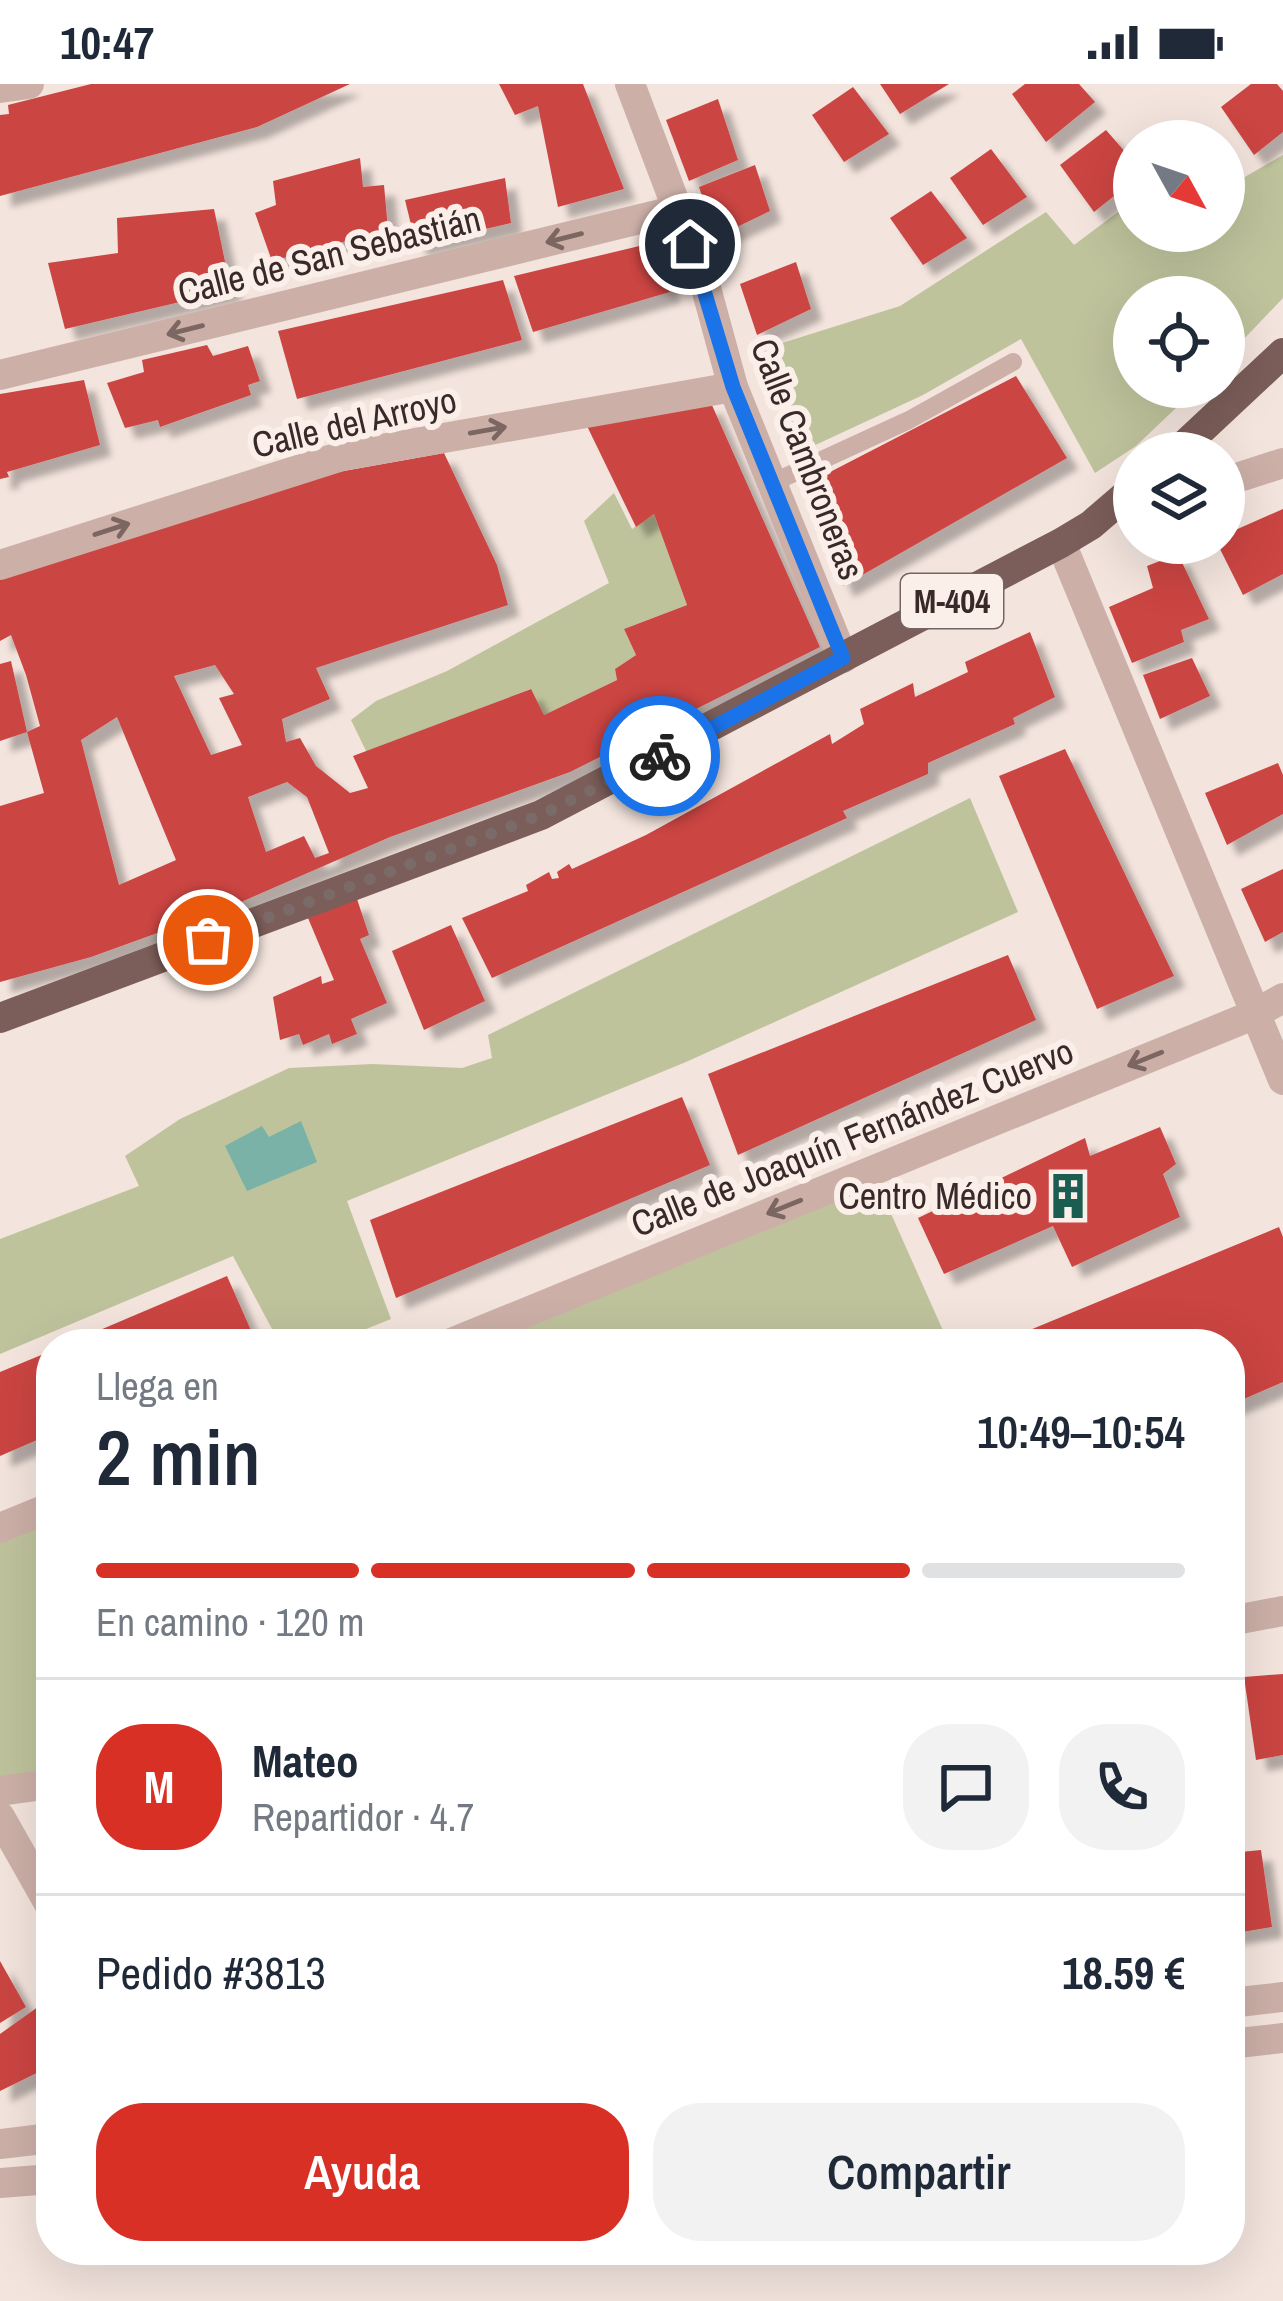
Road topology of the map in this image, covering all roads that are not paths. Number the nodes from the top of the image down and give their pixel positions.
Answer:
1 (29, 84) edge
2 (630, 84) edge
3 (0, 88) edge
4 (677, 210) junction
5 (1283, 353) edge
6 (1012, 362) dead end
7 (0, 375) edge
8 (733, 387) junction
9 (1198, 432) edge
10 (1283, 463) edge
11 (1245, 475) edge
12 (772, 483) junction
13 (1113, 506) edge
14 (1113, 517) edge
15 (1091, 524) junction
16 (1061, 543) junction
17 (0, 565) edge
18 (843, 658) junction
19 (1283, 998) edge
20 (1253, 1015) junction
21 (0, 1018) edge
22 (1283, 1080) edge
23 (486, 1329) edge
24 (36, 1513) edge
25 (0, 1528) edge
26 (1283, 1611) edge
27 (1245, 1618) edge
28 (36, 1786) edge
29 (0, 1791) edge
30 (0, 1817) edge
31 (36, 1880) edge
32 (1283, 1997) edge
33 (1245, 2001) edge
34 (1283, 2038) edge
35 (1245, 2042) edge
36 (36, 2140) edge
37 (0, 2144) edge
38 (36, 2180) edge
39 (0, 2183) edge

1 - 3 street
2 - 4 street, Calle Cambroneras
4 -> 7 street, Calle de San Sebastián
4 - 8 street, Calle Cambroneras
5 - 9 main road
6 - 12 lane
8 - 12 street, Calle Cambroneras
17 -> 8 street, Calle del Arroyo
10 - 11 street
12 - 18 street, Calle Cambroneras
13 - 15 main road, M-404
14 - 15 street
15 - 16 main road, M-404
16 - 18 main road, M-404
16 - 20 street
18 - 21 main road, M-404
19 - 20 street, Calle de Joaquín Fernández Cuervo
20 - 22 street
20 -> 23 street, Calle de Joaquín Fernández Cuervo
24 - 25 street
26 - 27 street
28 - 29 street
30 - 31 street
32 - 33 street
34 - 35 street
36 - 37 street
38 - 39 street

